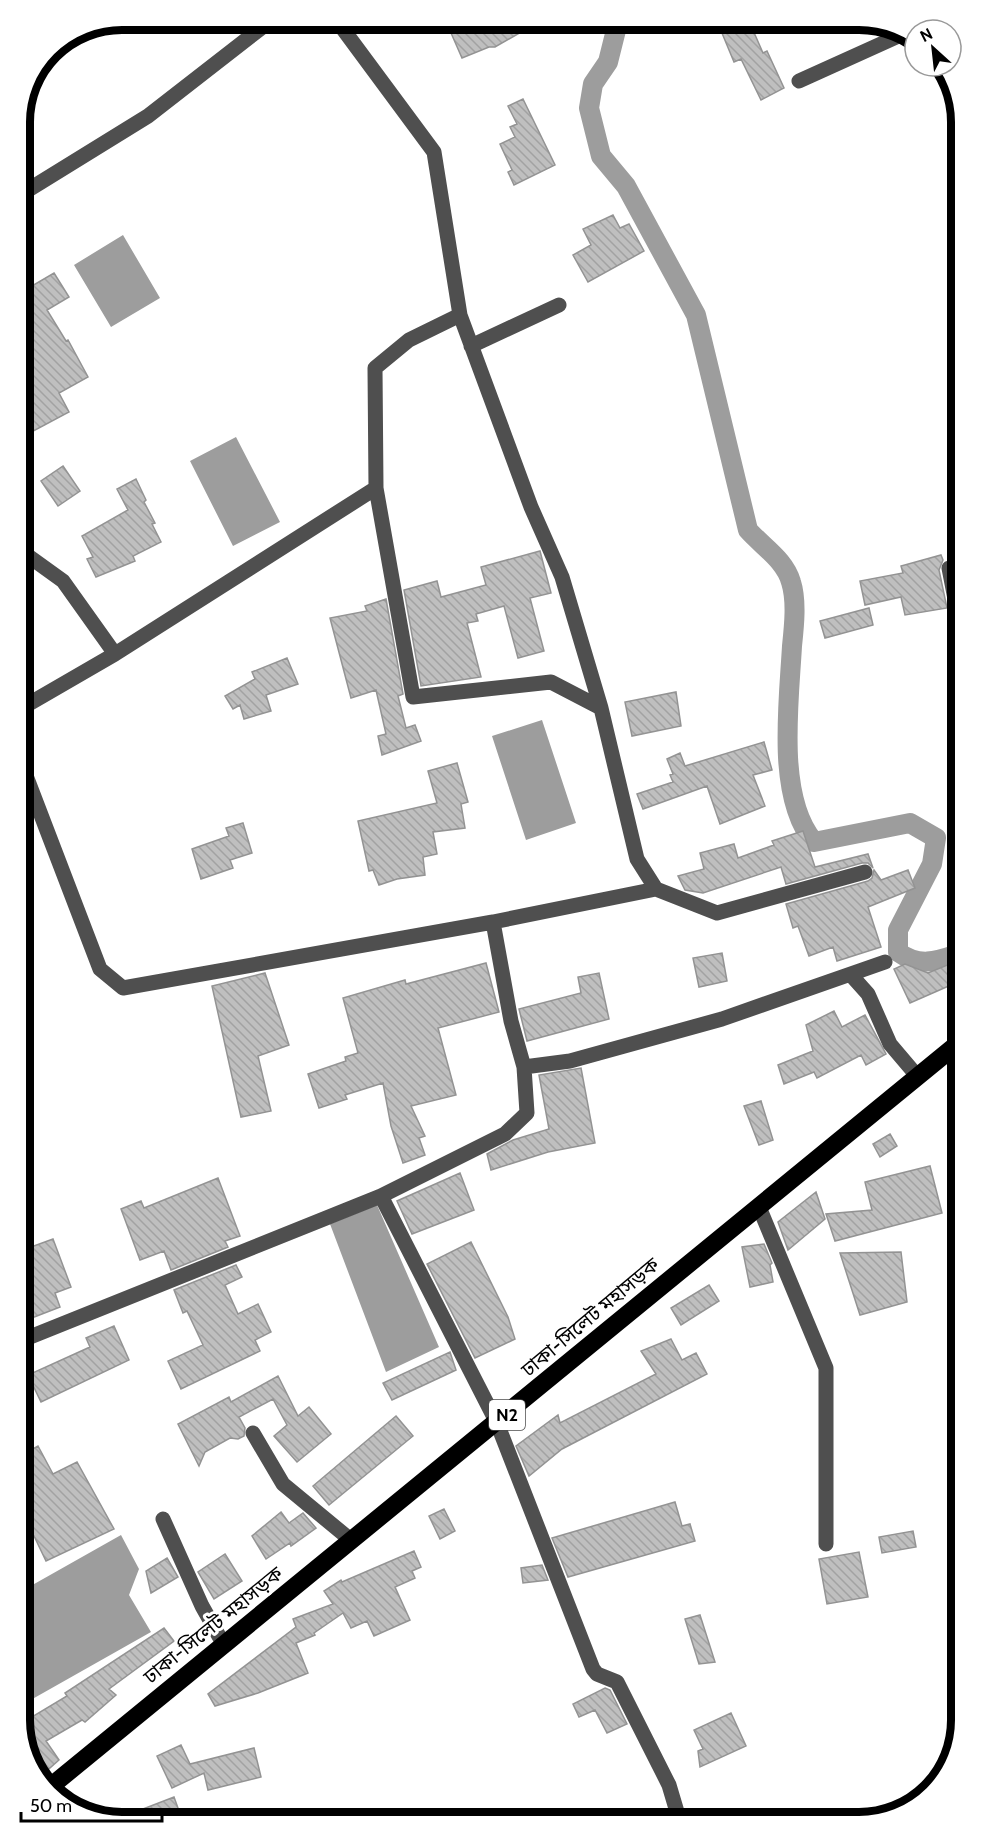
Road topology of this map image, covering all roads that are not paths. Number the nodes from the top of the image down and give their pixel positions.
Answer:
1 (260, 30) edge
2 (344, 30) edge
3 (895, 38) edge
4 (799, 81) dead end
5 (30, 189) edge
6 (560, 304) dead end
7 (460, 315) junction
8 (471, 346) junction
9 (376, 488) junction
10 (30, 557) edge
11 (949, 568) dead end
12 (951, 578) edge
13 (115, 654) junction
14 (30, 703) edge
15 (601, 708) junction
16 (30, 786) edge
17 (865, 872) dead end
18 (656, 889) junction
19 (494, 922) junction
20 (885, 962) dead end
21 (851, 975) junction
22 (951, 1050) edge
23 (524, 1067) junction
24 (918, 1077) junction
25 (381, 1196) junction
26 (759, 1207) junction
27 (30, 1337) edge
28 (497, 1423) junction
29 (253, 1433) dead end
30 (163, 1519) dead end
31 (352, 1541) junction
32 (825, 1544) dead end
33 (224, 1645) junction
34 (55, 1783) edge
35 (677, 1812) edge

1 - 5 street
2 - 7 street
3 - 4 street
6 - 8 street
7 - 8 street
7 - 9 street
8 - 15 street
9 - 13 street
9 - 15 street
10 - 13 street
11 - 12 street
13 - 14 street
15 - 18 street
16 - 19 street
17 - 18 street
18 - 19 street
19 - 23 street
20 - 21 street
21 - 23 street
21 - 24 street
22 - 24 highway, ঢাকা-সিলেট মহাসড়ক / N2
23 - 25 street
24 - 26 highway, ঢাকা-সিলেট মহাসড়ক / N2
25 - 27 street
25 - 28 street
26 - 28 highway, ঢাকা-সিলেট মহাসড়ক / N2
26 - 32 street
28 - 31 highway, ঢাকা-সিলেট মহাসড়ক / N2
28 - 35 street
29 - 31 street
30 - 33 street
31 - 33 highway, ঢাকা-সিলেট মহাসড়ক / N2
33 - 34 highway, ঢাকা-সিলেট মহাসড়ক / N2

